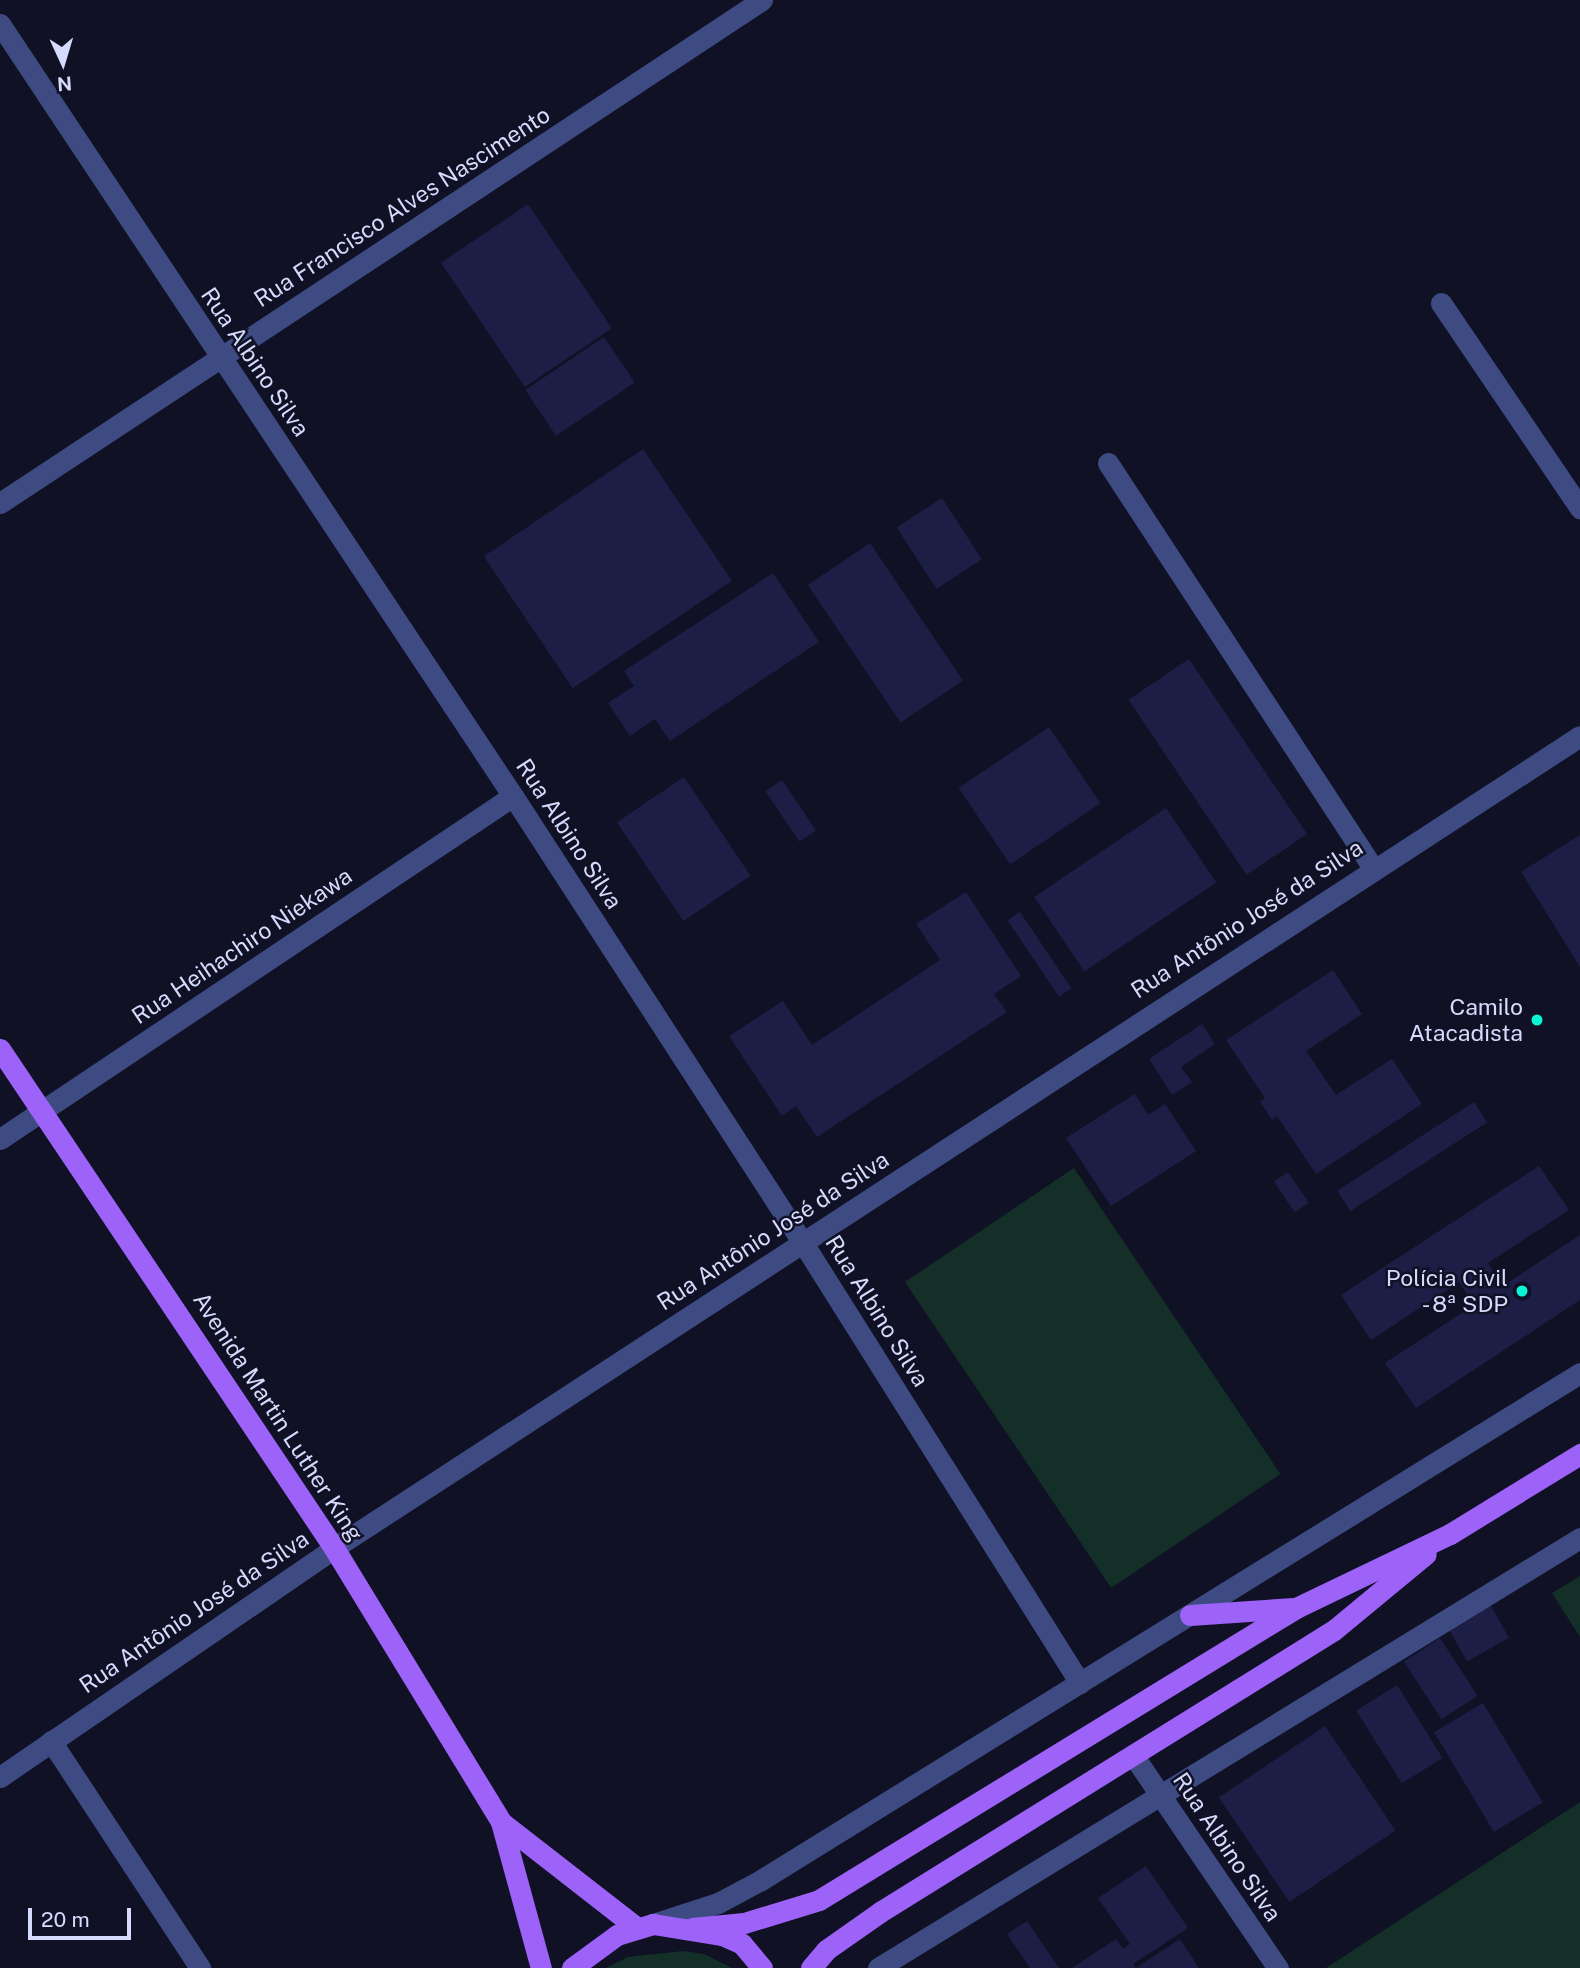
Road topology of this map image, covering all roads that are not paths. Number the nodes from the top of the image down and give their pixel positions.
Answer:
1 (762, 0) edge
2 (0, 24) edge
3 (1441, 303) dead end
4 (220, 358) junction
5 (1108, 463) dead end
6 (0, 503) edge
7 (1580, 508) edge
8 (1580, 736) edge
9 (513, 796) junction
10 (1373, 868) junction
11 (0, 1049) edge
12 (44, 1111) junction
13 (0, 1139) edge
14 (803, 1243) junction
15 (1580, 1373) edge
16 (1580, 1454) edge
17 (1450, 1534) junction
18 (1580, 1538) edge
19 (334, 1548) junction
20 (1296, 1608) junction
21 (1190, 1615) junction
22 (1080, 1683) junction
23 (51, 1741) junction
24 (1133, 1755) junction
25 (0, 1777) edge
26 (1161, 1797) junction
27 (501, 1822) junction
28 (645, 1926) junction
29 (692, 1928) junction
30 (200, 1968) edge
31 (541, 1968) edge
32 (572, 1968) edge
33 (762, 1968) edge
34 (811, 1968) edge
35 (878, 1968) edge
36 (1278, 1968) edge

1 - 4 street, Rua Francisco Alves Nascimento
2 - 4 street, Rua Albino Silva
3 - 7 street
4 - 6 street, Rua Francisco Alves Nascimento
4 - 9 street, Rua Albino Silva
5 - 10 street
8 - 10 street, Rua Antônio José da Silva
9 - 12 street, Rua Heihachiro Niekawa
9 - 14 street, Rua Albino Silva
10 - 14 street, Rua Antônio José da Silva
11 - 12 main road, Avenida Martin Luther King
12 - 13 street, Rua Heihachiro Niekawa
12 - 19 main road, Avenida Martin Luther King
14 - 19 street, Rua Antônio José da Silva
14 - 22 street, Rua Albino Silva
15 - 21 street
16 - 17 main road
17 - 20 main road
17 - 24 main road
18 - 26 street
19 - 23 street, Rua Antônio José da Silva
19 - 27 main road, Avenida Martin Luther King
20 - 21 main road
20 - 29 main road
21 - 22 street
22 - 28 street
23 - 25 street, Rua Antônio José da Silva
23 - 30 street
24 - 26 street, Rua Albino Silva
24 - 34 main road
26 - 35 street
26 - 36 street, Rua Albino Silva
27 - 28 main road
27 - 31 main road
28 - 29 main road
28 - 32 main road
29 - 33 main road

